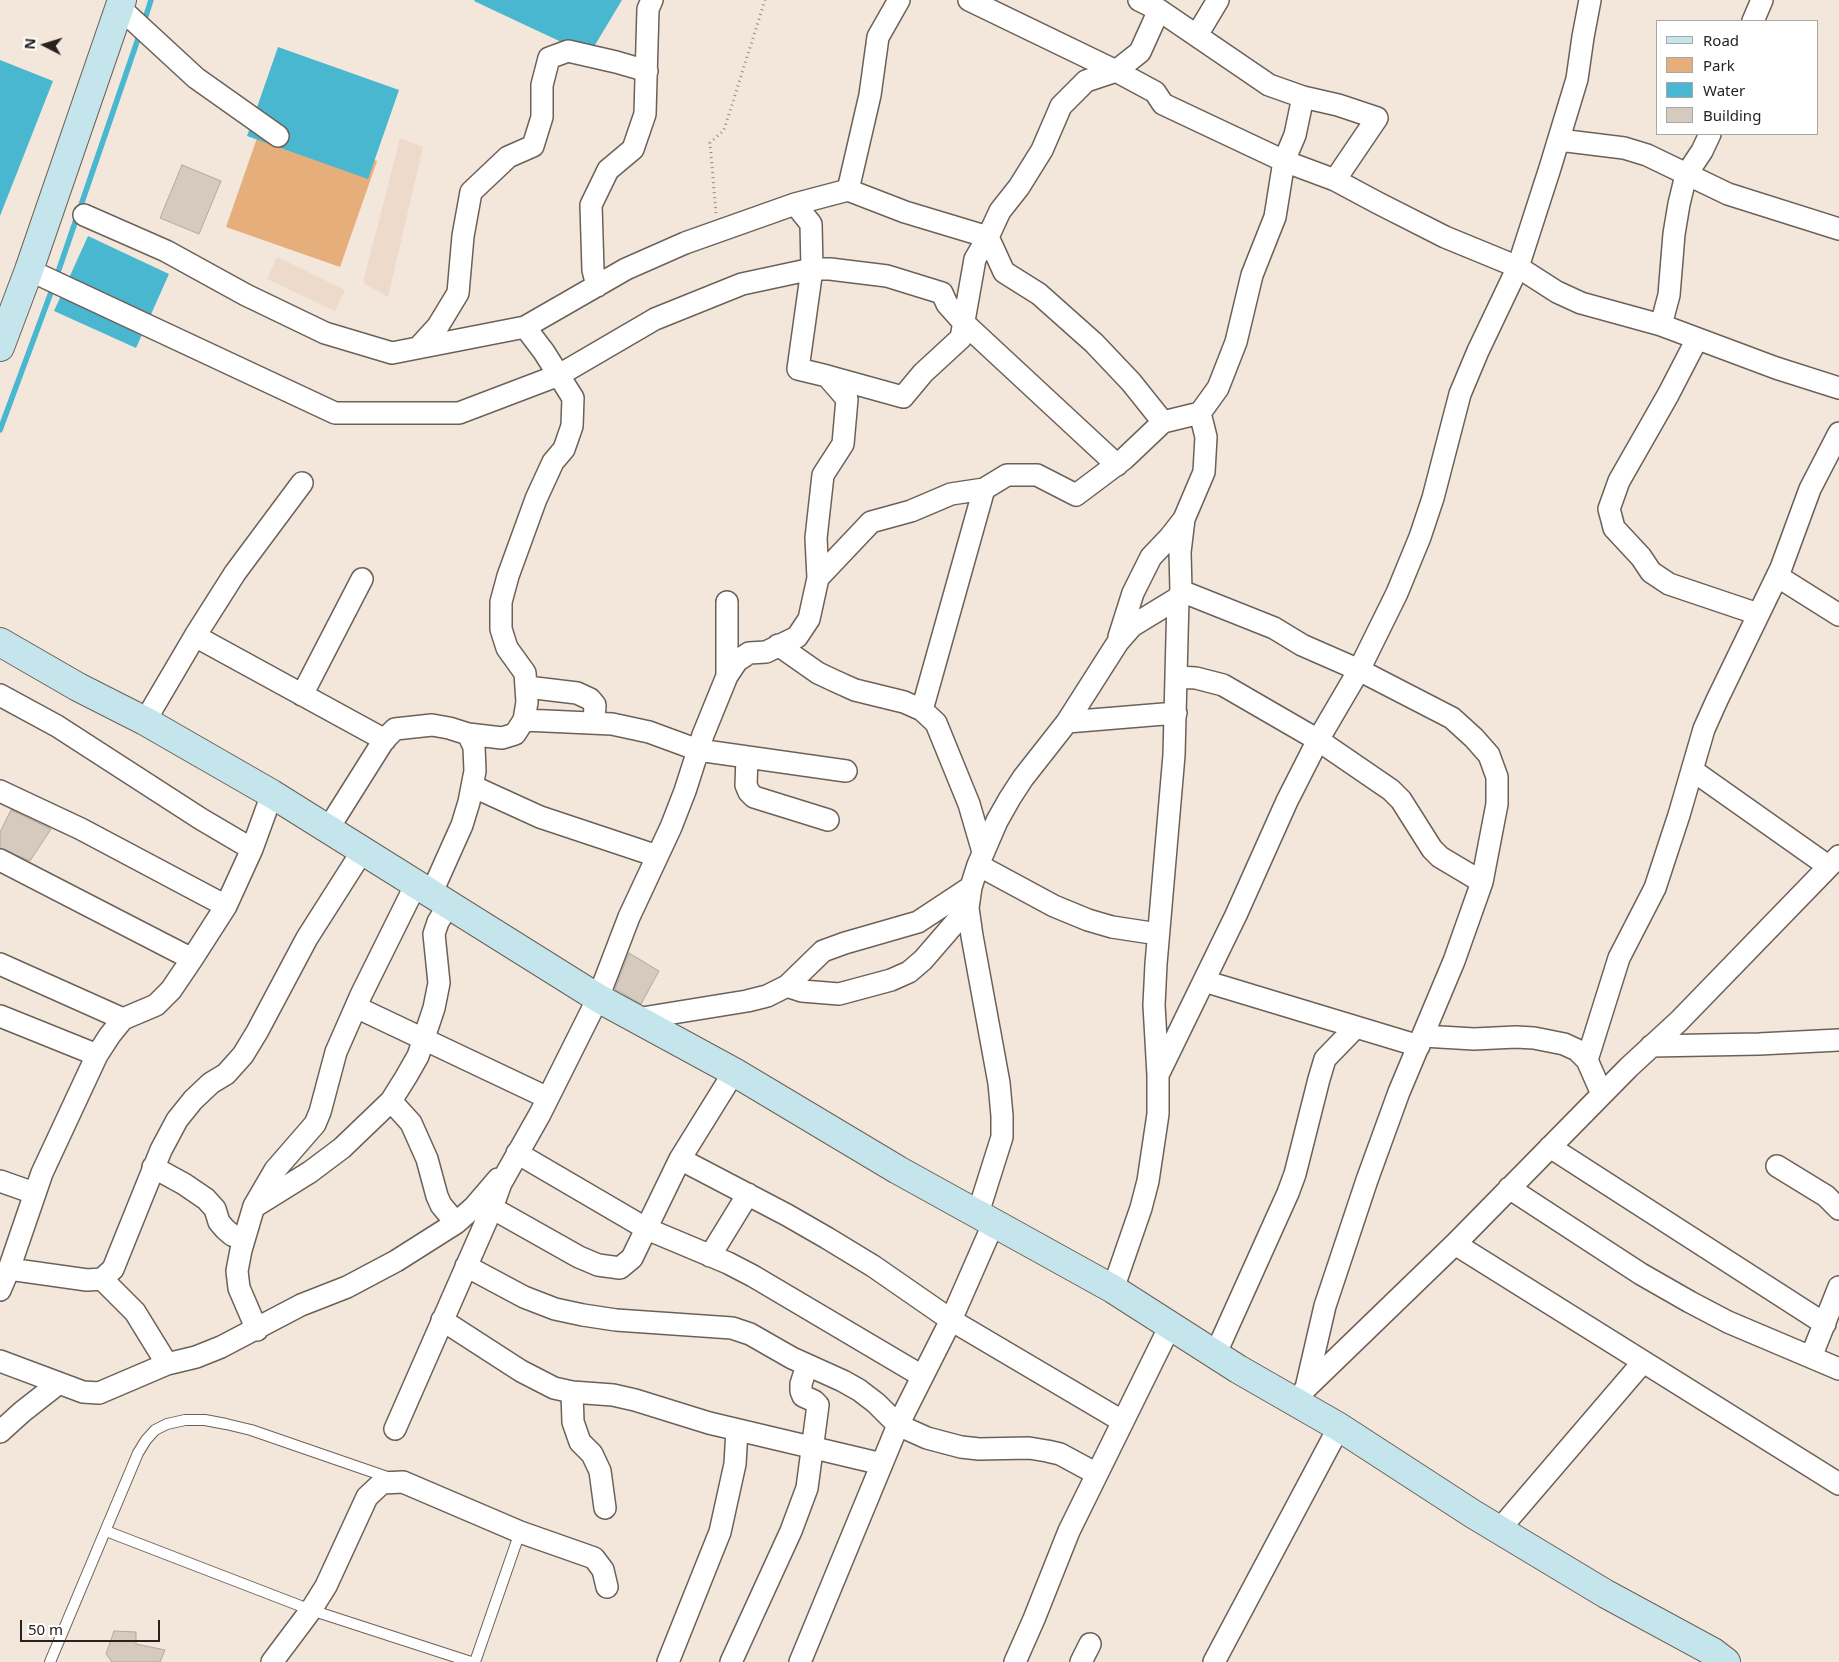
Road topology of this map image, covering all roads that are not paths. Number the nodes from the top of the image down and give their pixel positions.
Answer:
1 (652, 0) edge
2 (898, 0) edge
3 (970, 0) edge
4 (1139, 0) edge
5 (1218, 0) edge
6 (1590, 0) edge
7 (1762, 0) edge
8 (121, 4) edge
9 (1159, 10) junction
10 (1753, 20) edge
11 (1197, 35) junction
12 (647, 71) junction
13 (1116, 71) junction
14 (1303, 97) junction
15 (1710, 135) edge
16 (278, 136) dead end
17 (1559, 140) junction
18 (1284, 160) junction
19 (1686, 175) junction
20 (1335, 180) junction
21 (848, 190) junction
22 (795, 204) junction
23 (84, 215) dead end
24 (1839, 229) edge
25 (988, 237) junction
26 (1518, 268) junction
27 (812, 269) junction
28 (30, 270) junction
29 (596, 286) junction
30 (964, 323) junction
31 (1661, 325) junction
32 (525, 327) junction
33 (1697, 339) junction
34 (0, 347) edge
35 (418, 348) junction
36 (559, 375) junction
37 (827, 376) junction
38 (1839, 388) edge
39 (1200, 413) junction
40 (1163, 422) junction
41 (1839, 433) edge
42 (1117, 464) junction
43 (302, 483) dead end
44 (984, 489) junction
45 (1184, 519) junction
46 (1777, 576) junction
47 (818, 578) junction
48 (362, 579) dead end
49 (1180, 594) junction
50 (727, 602) dead end
51 (1758, 614) junction
52 (1839, 615) edge
53 (195, 636) junction
54 (0, 642) edge
55 (1118, 642) junction
56 (778, 645) junction
57 (1359, 670) junction
58 (728, 676) junction
59 (1177, 677) junction
60 (527, 687) junction
61 (302, 694) junction
62 (0, 695) edge
63 (922, 710) junction
64 (1176, 713) junction
65 (524, 720) junction
66 (145, 721) junction
67 (1067, 722) junction
68 (594, 723) junction
69 (468, 734) junction
70 (385, 740) junction
71 (1318, 740) junction
72 (698, 750) junction
73 (747, 757) junction
74 (1692, 770) junction
75 (846, 771) dead end
76 (472, 786) junction
77 (0, 791) edge
78 (272, 794) junction
79 (828, 820) dead end
80 (328, 829) junction
81 (252, 849) junction
82 (363, 850) junction
83 (657, 856) junction
84 (981, 859) junction
85 (0, 860) edge
86 (1834, 861) edge
87 (1482, 882) junction
88 (432, 893) junction
89 (970, 897) junction
90 (226, 906) junction
91 (1158, 934) junction
92 (192, 959) junction
93 (0, 964) edge
94 (1204, 981) junction
95 (787, 986) junction
96 (598, 998) junction
97 (356, 1007) junction
98 (0, 1016) edge
99 (123, 1019) junction
100 (636, 1019) junction
101 (1356, 1027) junction
102 (424, 1038) junction
103 (1839, 1040) edge
104 (1421, 1041) junction
105 (1651, 1046) junction
106 (97, 1055) junction
107 (1587, 1060) junction
108 (734, 1072) junction
109 (1158, 1074) junction
110 (1602, 1094) junction
111 (548, 1098) junction
112 (391, 1101) junction
113 (1550, 1147) junction
114 (513, 1158) junction
115 (680, 1159) junction
116 (1777, 1166) dead end
117 (154, 1167) junction
118 (0, 1181) edge
119 (1509, 1188) junction
120 (34, 1193) junction
121 (748, 1194) junction
122 (254, 1206) junction
123 (492, 1208) junction
124 (1839, 1209) edge
125 (986, 1218) junction
126 (456, 1223) junction
127 (647, 1229) junction
128 (244, 1239) junction
129 (1455, 1244) junction
130 (710, 1256) junction
131 (466, 1266) junction
132 (9, 1269) junction
133 (102, 1279) junction
134 (1839, 1287) edge
135 (1113, 1289) junction
136 (0, 1290) edge
137 (442, 1320) junction
138 (951, 1320) junction
139 (1825, 1324) junction
140 (1170, 1326) junction
141 (256, 1330) junction
142 (1215, 1355) junction
143 (1811, 1356) junction
144 (0, 1361) edge
145 (1643, 1362) junction
146 (167, 1364) junction
147 (807, 1365) junction
148 (1839, 1369) edge
149 (922, 1376) junction
150 (59, 1383) junction
151 (572, 1392) junction
152 (1300, 1394) junction
153 (1122, 1421) junction
154 (898, 1426) junction
155 (1339, 1427) junction
156 (1, 1429) edge
157 (396, 1429) dead end
158 (737, 1430) junction
159 (813, 1447) junction
160 (882, 1464) junction
161 (1097, 1474) junction
162 (403, 1482) junction
163 (1839, 1484) edge
164 (605, 1508) dead end
165 (1499, 1530) junction
166 (106, 1531) junction
167 (520, 1532) junction
168 (606, 1586) dead end
169 (311, 1610) junction
170 (50, 1662) edge
171 (272, 1662) edge
172 (471, 1662) edge
173 (475, 1662) edge
174 (668, 1662) edge
175 (731, 1662) edge
176 (800, 1662) edge
177 (1014, 1662) edge
178 (1214, 1662) edge
179 (1726, 1662) edge

1 - 12 street
2 - 21 street
3 - 13 street
4 - 9 street
5 - 11 street
6 - 17 street
7 - 10 street
8 - 16 street
8 - 28 main road
9 - 11 street
9 - 13 street
11 - 14 street
12 - 29 street
12 - 35 street
13 - 18 street
13 - 25 street
14 - 18 street
14 - 20 street
15 - 19 street
17 - 19 street
17 - 26 street
18 - 20 street
18 - 39 street
19 - 24 street
19 - 31 street
20 - 26 street
21 - 22 street
21 - 25 street
22 - 27 street
22 - 29 street
23 - 35 street
25 - 30 street
25 - 40 street
26 - 31 street
26 - 57 street
27 - 30 street
27 - 36 street
27 - 37 street
28 - 34 main road
28 - 36 street
29 - 32 street
30 - 37 street
30 - 42 street
31 - 33 street
32 - 35 street
32 - 36 street
33 - 38 street
33 - 51 street
36 - 60 street
37 - 47 street
39 - 40 street
39 - 45 street
40 - 42 street
41 - 46 street
42 - 44 street
43 - 53 street
44 - 47 street
44 - 63 street
45 - 49 street
45 - 55 street
46 - 51 street
46 - 52 street
47 - 56 street
48 - 61 street
49 - 55 street
49 - 57 street
49 - 59 street
50 - 58 street
51 - 74 street
53 - 61 street
53 - 66 street
54 - 66 main road
55 - 67 street
56 - 58 street
56 - 63 street
57 - 71 street
57 - 87 street
58 - 72 street
59 - 64 street
59 - 71 street
60 - 65 street
60 - 68 street
61 - 70 street
62 - 81 street
63 - 84 street
64 - 67 street
64 - 91 street
65 - 68 street
65 - 69 street
66 - 78 main road
67 - 84 street
68 - 72 street
69 - 70 street
69 - 76 street
70 - 80 street
71 - 87 street
71 - 94 street
72 - 73 street
72 - 83 street
73 - 75 street
73 - 79 street
74 - 86 street
74 - 107 street
76 - 83 street
76 - 88 street
77 - 90 street
78 - 80 main road
78 - 81 street
80 - 82 main road
81 - 90 street
82 - 88 main road
82 - 117 street
83 - 96 street
84 - 89 street
84 - 91 street
85 - 92 street
86 - 105 street
87 - 104 street
88 - 96 main road
88 - 97 street
88 - 102 street
89 - 95 street
89 - 95 street
89 - 125 street
90 - 92 street
91 - 109 street
92 - 99 street
93 - 99 street
94 - 101 street
94 - 109 street
95 - 100 street
96 - 100 main road
96 - 111 street
97 - 102 street
97 - 122 street
98 - 106 street
99 - 106 street
100 - 108 main road
101 - 104 street
101 - 142 street
102 - 111 street
102 - 112 street
103 - 105 street
104 - 107 street
104 - 152 street
105 - 110 street
106 - 120 street
107 - 110 street
108 - 115 street
108 - 125 main road
109 - 135 street
110 - 113 street
111 - 114 street
112 - 122 street
112 - 126 street
113 - 119 street
113 - 139 street
114 - 123 street
114 - 126 street
114 - 127 street
115 - 121 street
115 - 127 street
116 - 124 street
117 - 128 street
117 - 133 street
118 - 120 street
119 - 129 street
119 - 143 street
120 - 132 street
121 - 130 street
121 - 138 street
122 - 128 street
123 - 127 street
123 - 131 street
125 - 135 main road
125 - 138 street
126 - 141 street
127 - 130 street
128 - 141 street
129 - 145 street
129 - 152 street
130 - 149 street
131 - 137 street
131 - 147 street
132 - 133 street
132 - 136 street
133 - 146 street
134 - 139 street
135 - 140 main road
137 - 151 street
137 - 157 street
138 - 149 street
138 - 153 street
139 - 143 street
140 - 142 main road
140 - 153 street
141 - 146 street
142 - 152 main road
143 - 148 street
144 - 150 street
145 - 163 street
145 - 165 street
146 - 150 street
147 - 154 street
147 - 159 street
149 - 154 street
150 - 156 street
151 - 158 street
151 - 164 street
152 - 155 main road
153 - 161 street
154 - 160 street
154 - 161 street
155 - 165 main road
155 - 178 street
158 - 159 street
158 - 174 street
159 - 160 street
159 - 175 street
160 - 176 street
161 - 177 street
162 - 166 lane
162 - 167 street
162 - 169 street
165 - 179 main road
166 - 169 lane
166 - 170 lane
167 - 168 street
167 - 173 lane
169 - 171 street
169 - 172 lane

